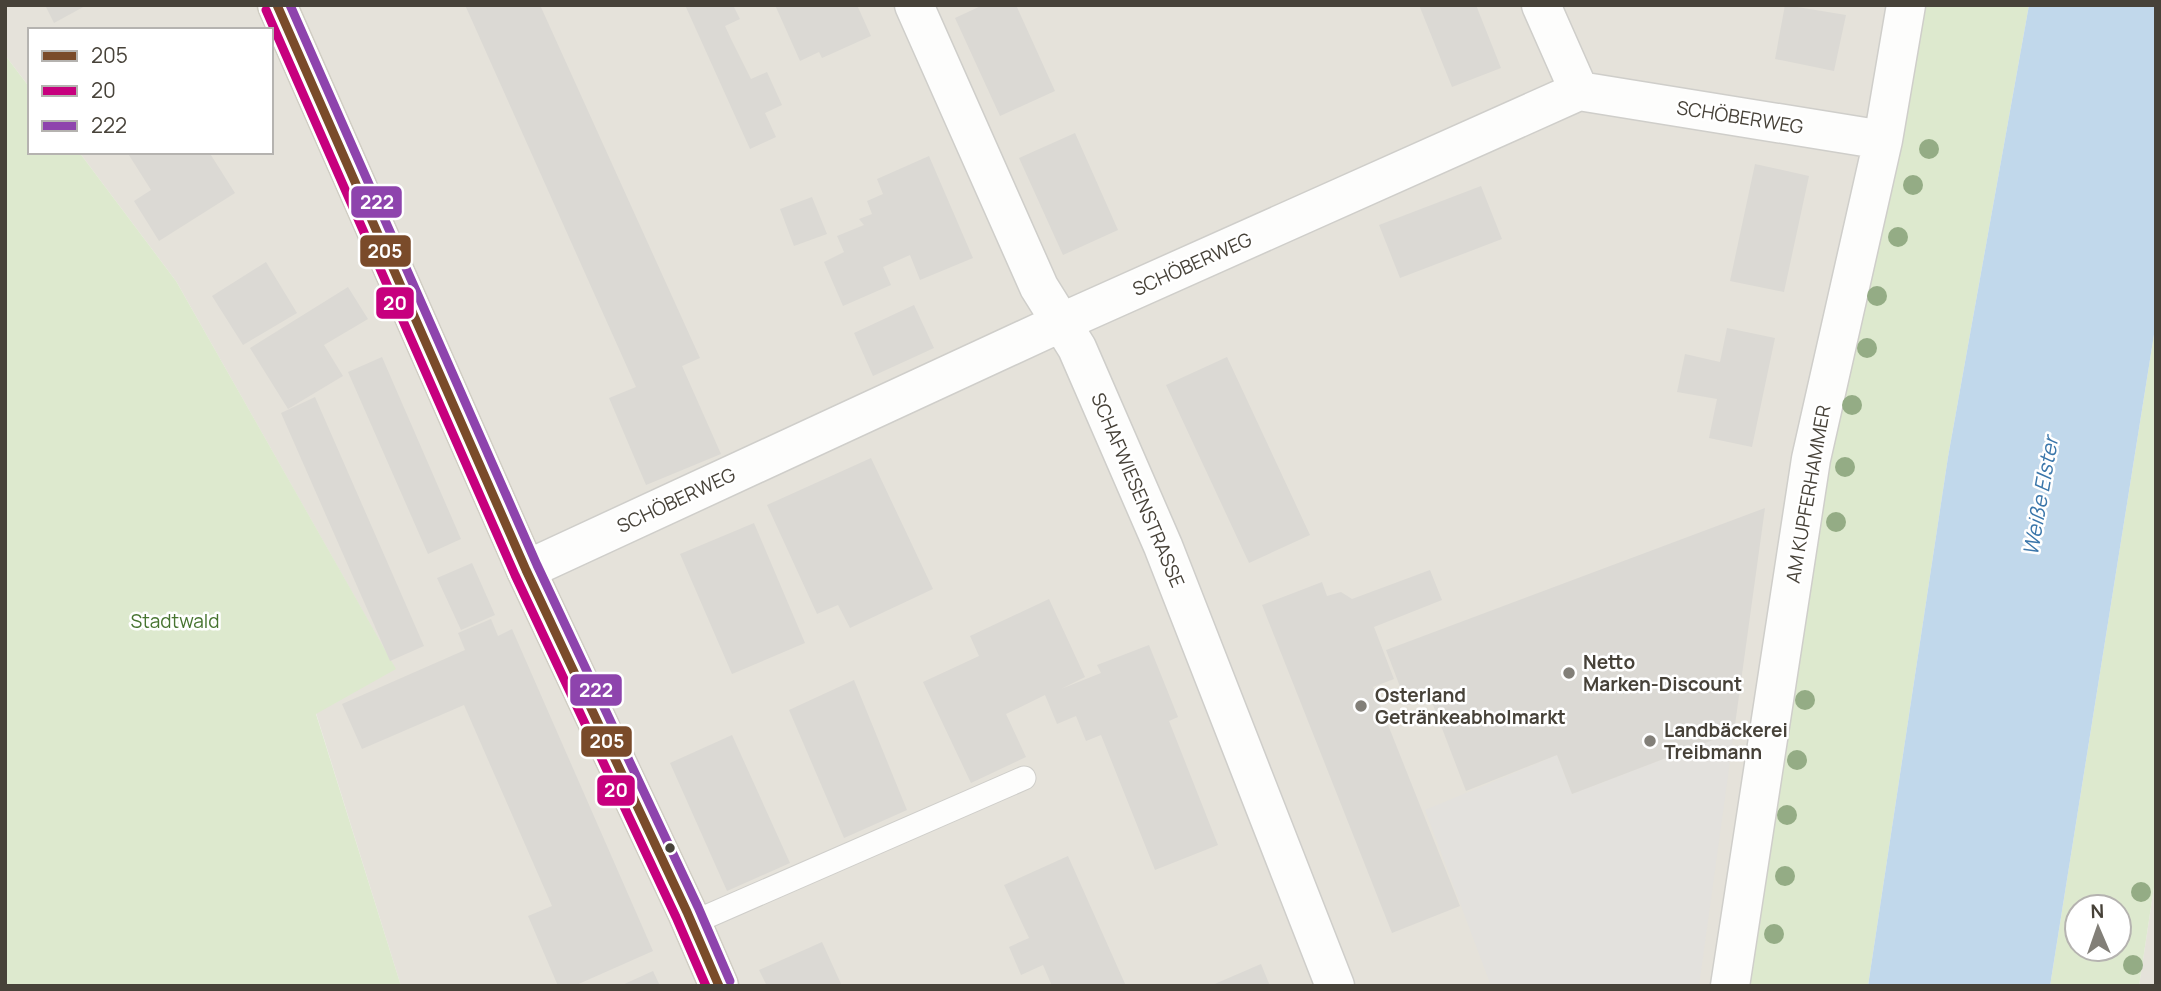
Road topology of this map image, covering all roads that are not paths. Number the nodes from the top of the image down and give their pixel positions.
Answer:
1 (277, 5) edge
2 (914, 5) edge
3 (1541, 5) edge
4 (1906, 5) edge
5 (1579, 91) junction
6 (1883, 140) junction
7 (1060, 323) junction
8 (526, 570) junction
9 (1024, 778) dead end
10 (692, 923) junction
11 (719, 986) edge
12 (1335, 986) edge
13 (1730, 986) edge

1 - 8 main road
2 - 7 street, SCHAFWIESENSTRASSE
3 - 5 street
4 - 6 street, AM KUPFERHAMMER
5 - 6 street, SCHÖBERWEG
5 - 7 street, SCHÖBERWEG
6 - 13 street, AM KUPFERHAMMER
7 - 8 street, SCHÖBERWEG
7 - 12 street, SCHAFWIESENSTRASSE
8 - 10 main road
9 - 10 lane
10 - 11 main road

